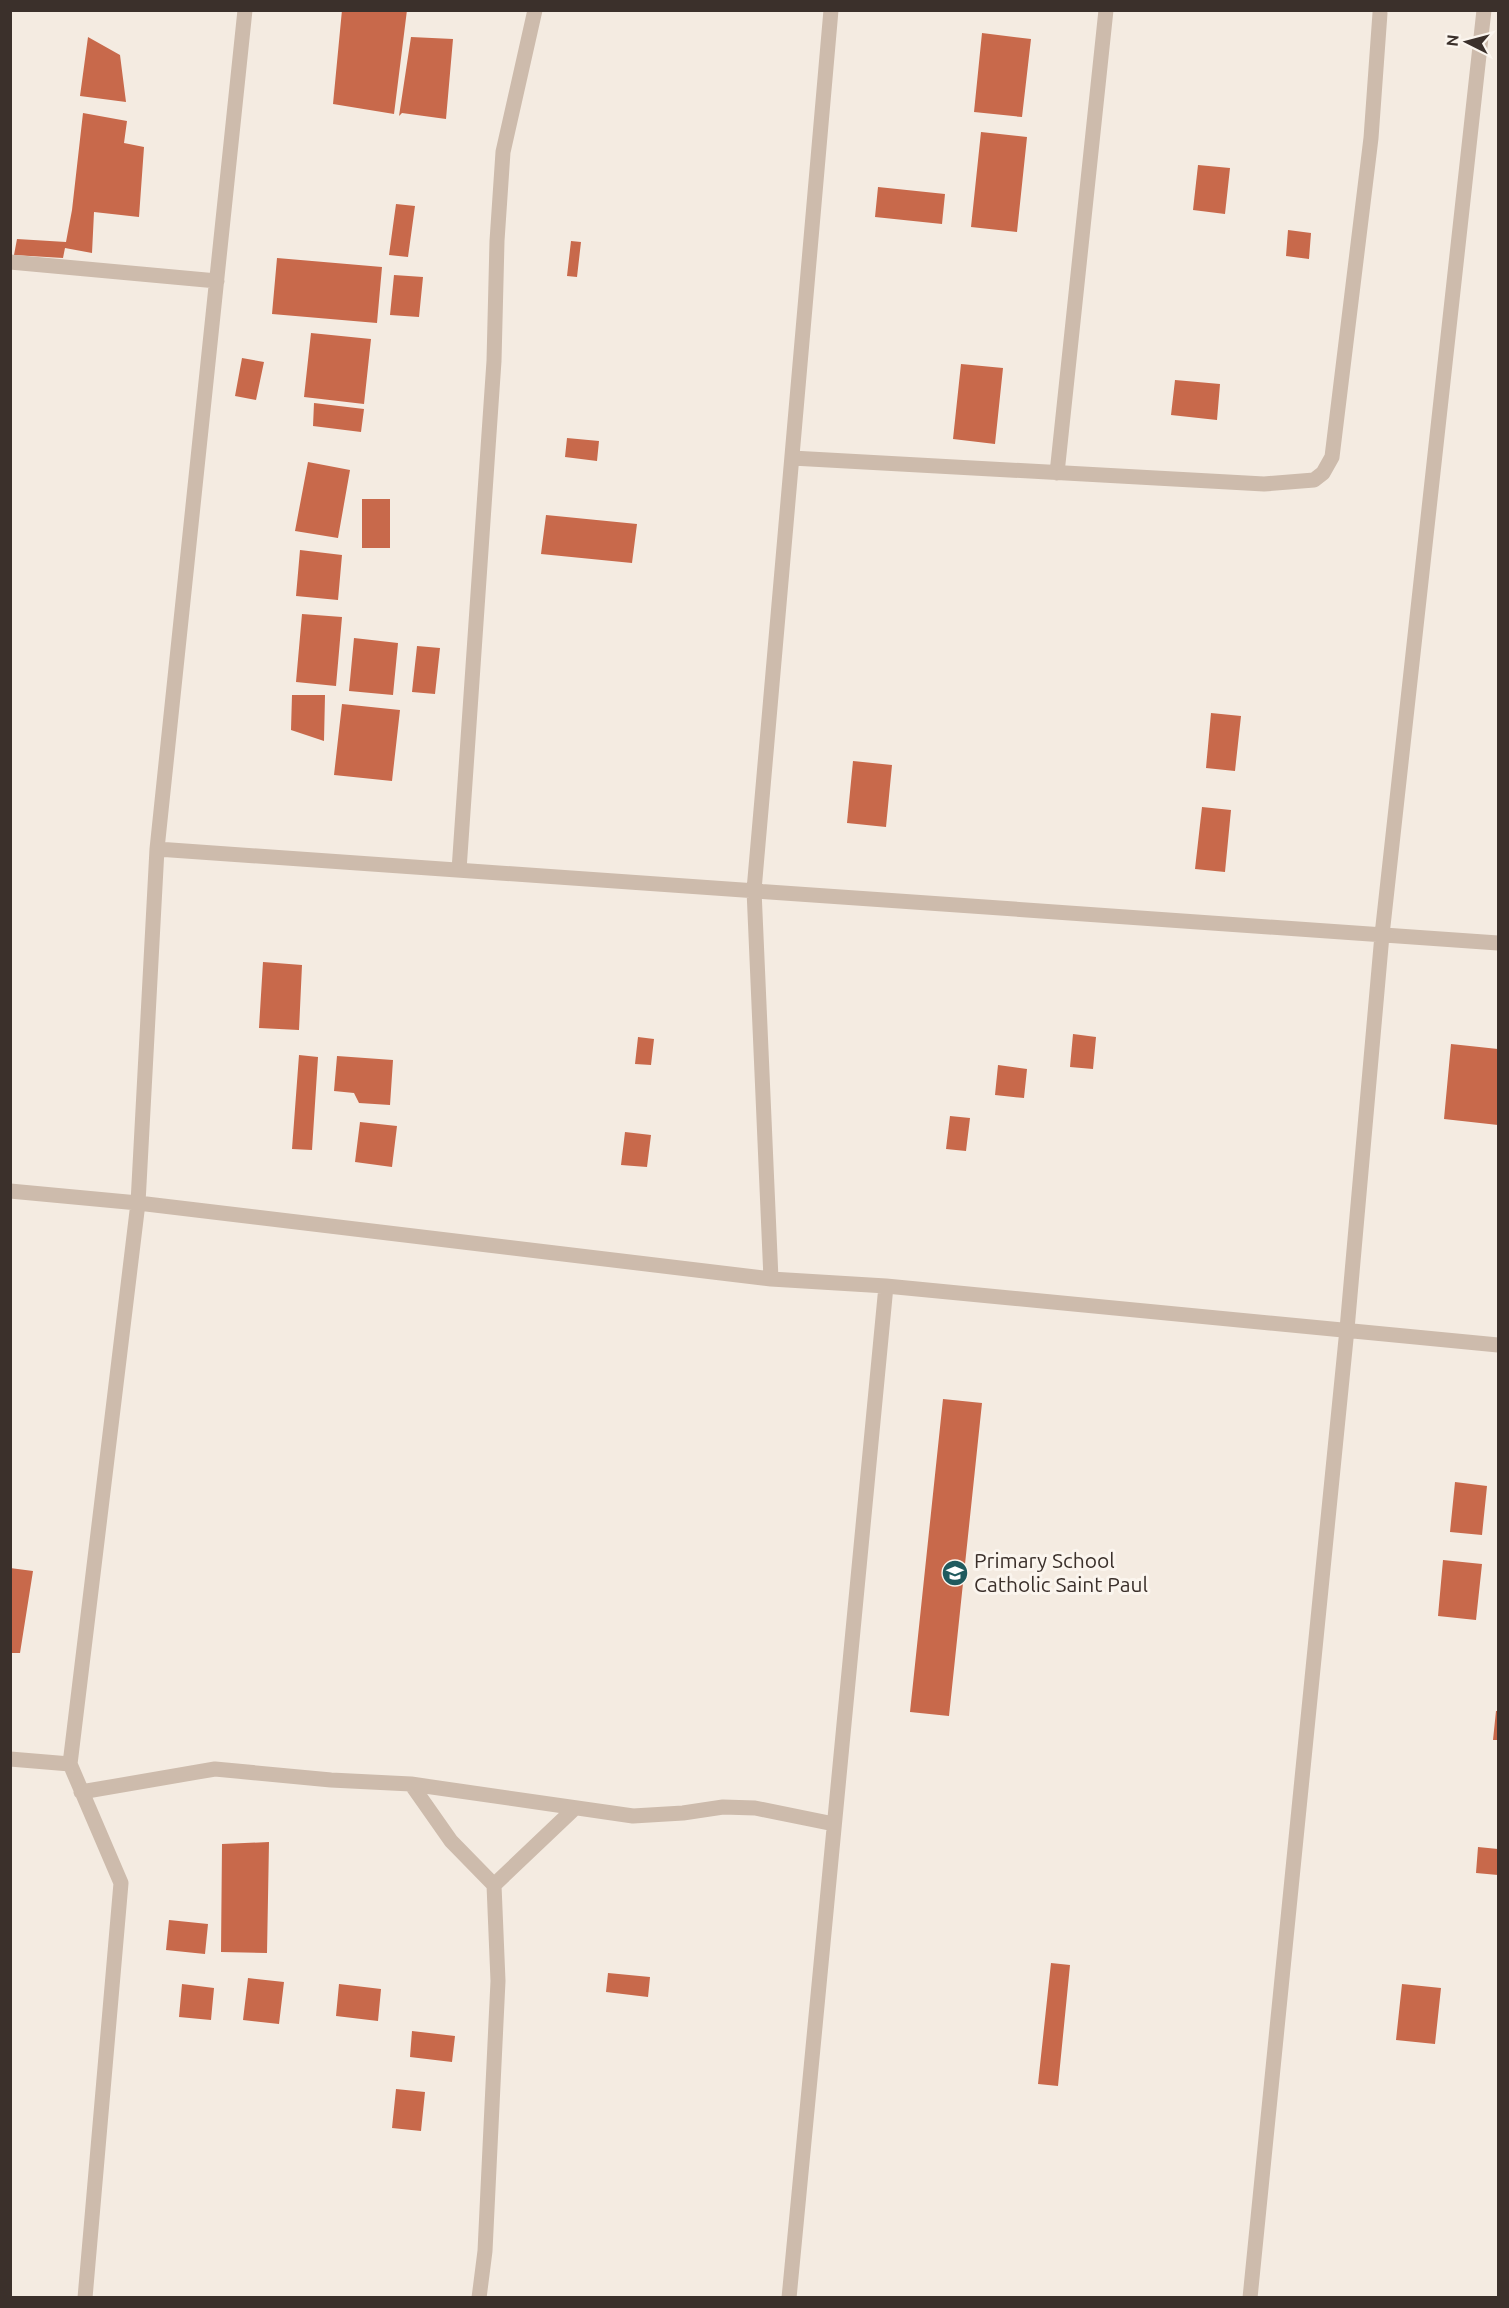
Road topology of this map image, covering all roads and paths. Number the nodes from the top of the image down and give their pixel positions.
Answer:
1 (245, 10) edge
2 (535, 10) edge
3 (831, 10) edge
4 (1106, 10) edge
5 (1484, 10) edge
6 (1380, 13) dead end
7 (10, 262) edge
8 (217, 281) junction
9 (792, 458) junction
10 (1057, 473) junction
11 (157, 849) junction
12 (459, 870) junction
13 (754, 890) junction
14 (1382, 935) junction
15 (1498, 943) edge
16 (10, 1191) edge
17 (138, 1203) junction
18 (771, 1279) junction
19 (886, 1286) junction
20 (1347, 1329) junction
21 (1498, 1345) edge
22 (10, 1759) edge
23 (70, 1764) junction
24 (411, 1784) junction
25 (81, 1792) junction
26 (575, 1808) junction
27 (834, 1824) junction
28 (494, 1885) junction
29 (85, 2298) edge
30 (479, 2298) edge
31 (789, 2298) edge
32 (1250, 2298) edge

1 - 8 street
2 - 12 street
3 - 9 street
4 - 10 street
5 - 14 street
6 - 10 street
7 - 8 street
8 - 11 street
9 - 10 street
9 - 13 street
11 - 12 street
11 - 17 street
12 - 13 street
13 - 14 street
13 - 18 street
14 - 15 street
14 - 20 street
16 - 17 street
17 - 18 street
17 - 23 street
18 - 19 street
19 - 20 street
19 - 27 street
20 - 21 street
20 - 32 street
22 - 23 street
23 - 25 street
24 - 25 street
24 - 26 street
24 - 28 street
25 - 29 street
26 - 27 street
26 - 28 street
27 - 31 street
28 - 30 street

